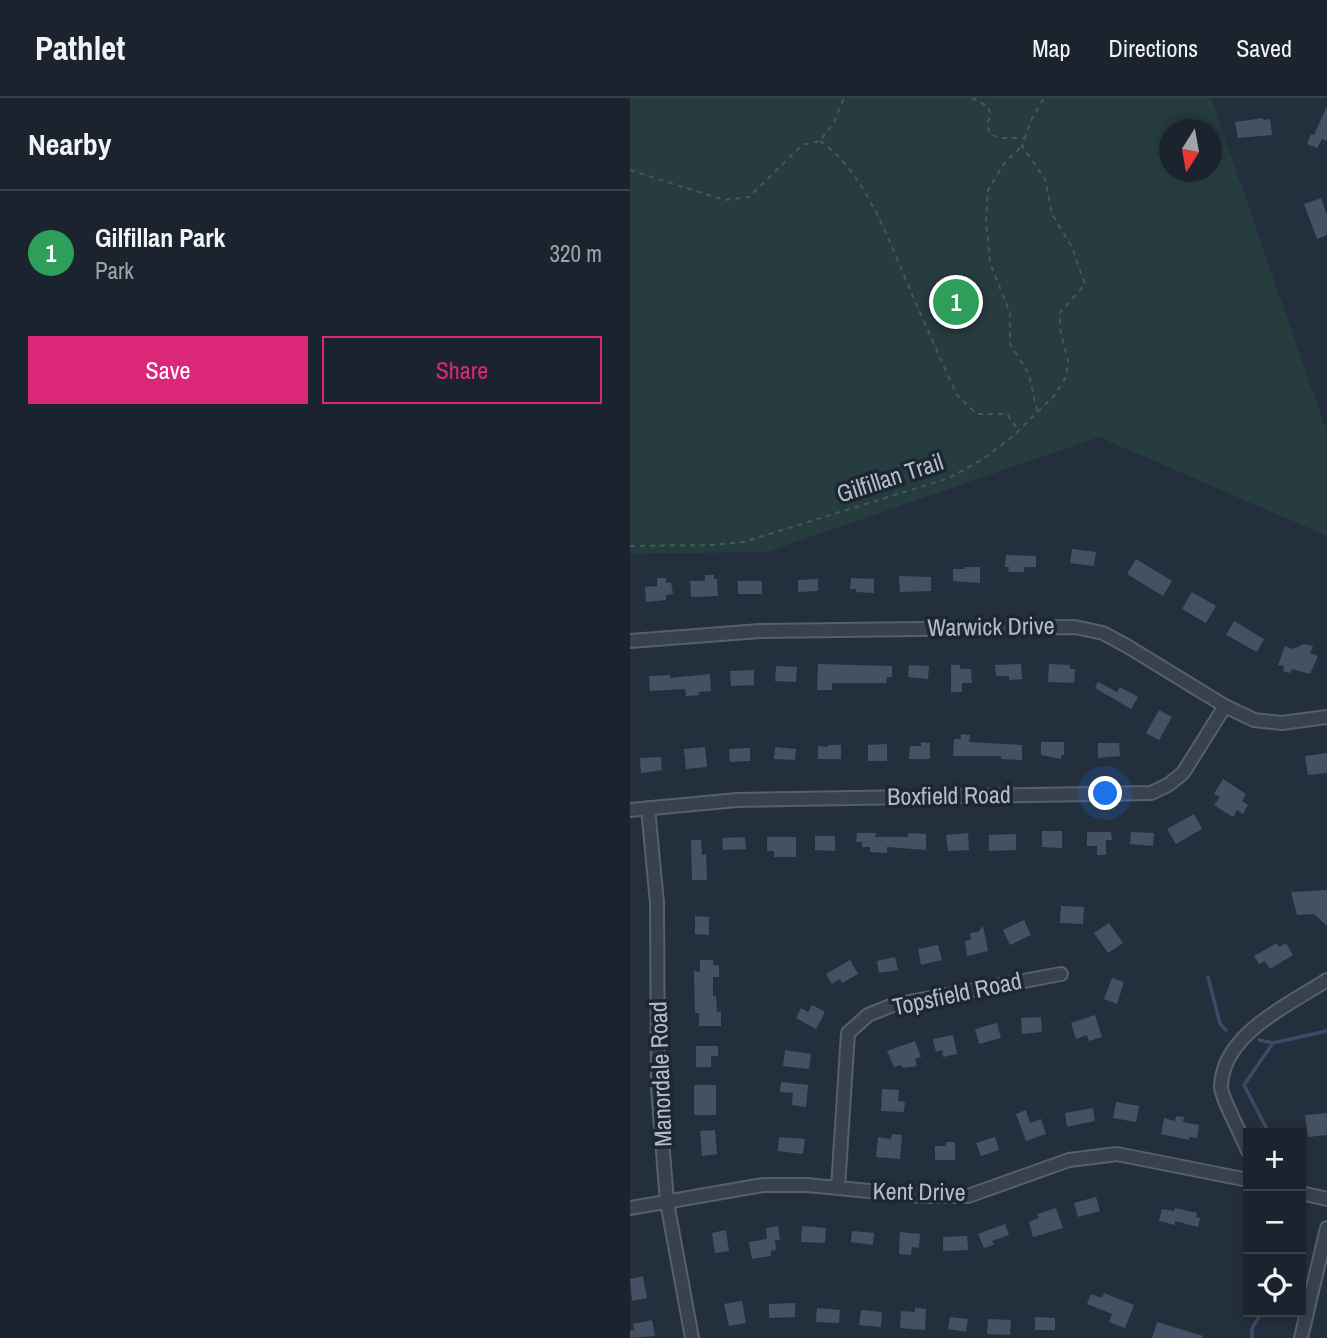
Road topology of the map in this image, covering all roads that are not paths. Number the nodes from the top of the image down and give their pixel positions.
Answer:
1 (630, 641) edge
2 (1225, 706) junction
3 (1327, 717) edge
4 (648, 808) junction
5 (630, 810) edge
6 (1061, 974) dead end
7 (1327, 980) edge
8 (1243, 1139) edge
9 (1243, 1179) edge
10 (838, 1188) junction
11 (1306, 1194) edge
12 (1327, 1199) edge
13 (667, 1202) junction
14 (630, 1208) edge
15 (1327, 1228) edge
16 (692, 1338) edge
17 (1301, 1338) edge

1 - 2 street, Warwick Drive
2 - 3 street, Warwick Drive
2 - 4 street, Boxfield Road
4 - 5 street, Boxfield Road
4 - 13 street, Manordale Road
6 - 10 street, Topsfield Road
7 - 8 street
9 - 10 street, Kent Drive
10 - 13 street, Kent Drive
11 - 12 street
13 - 14 street, Kent Drive
13 - 16 street, Manordale Road
15 - 17 street

